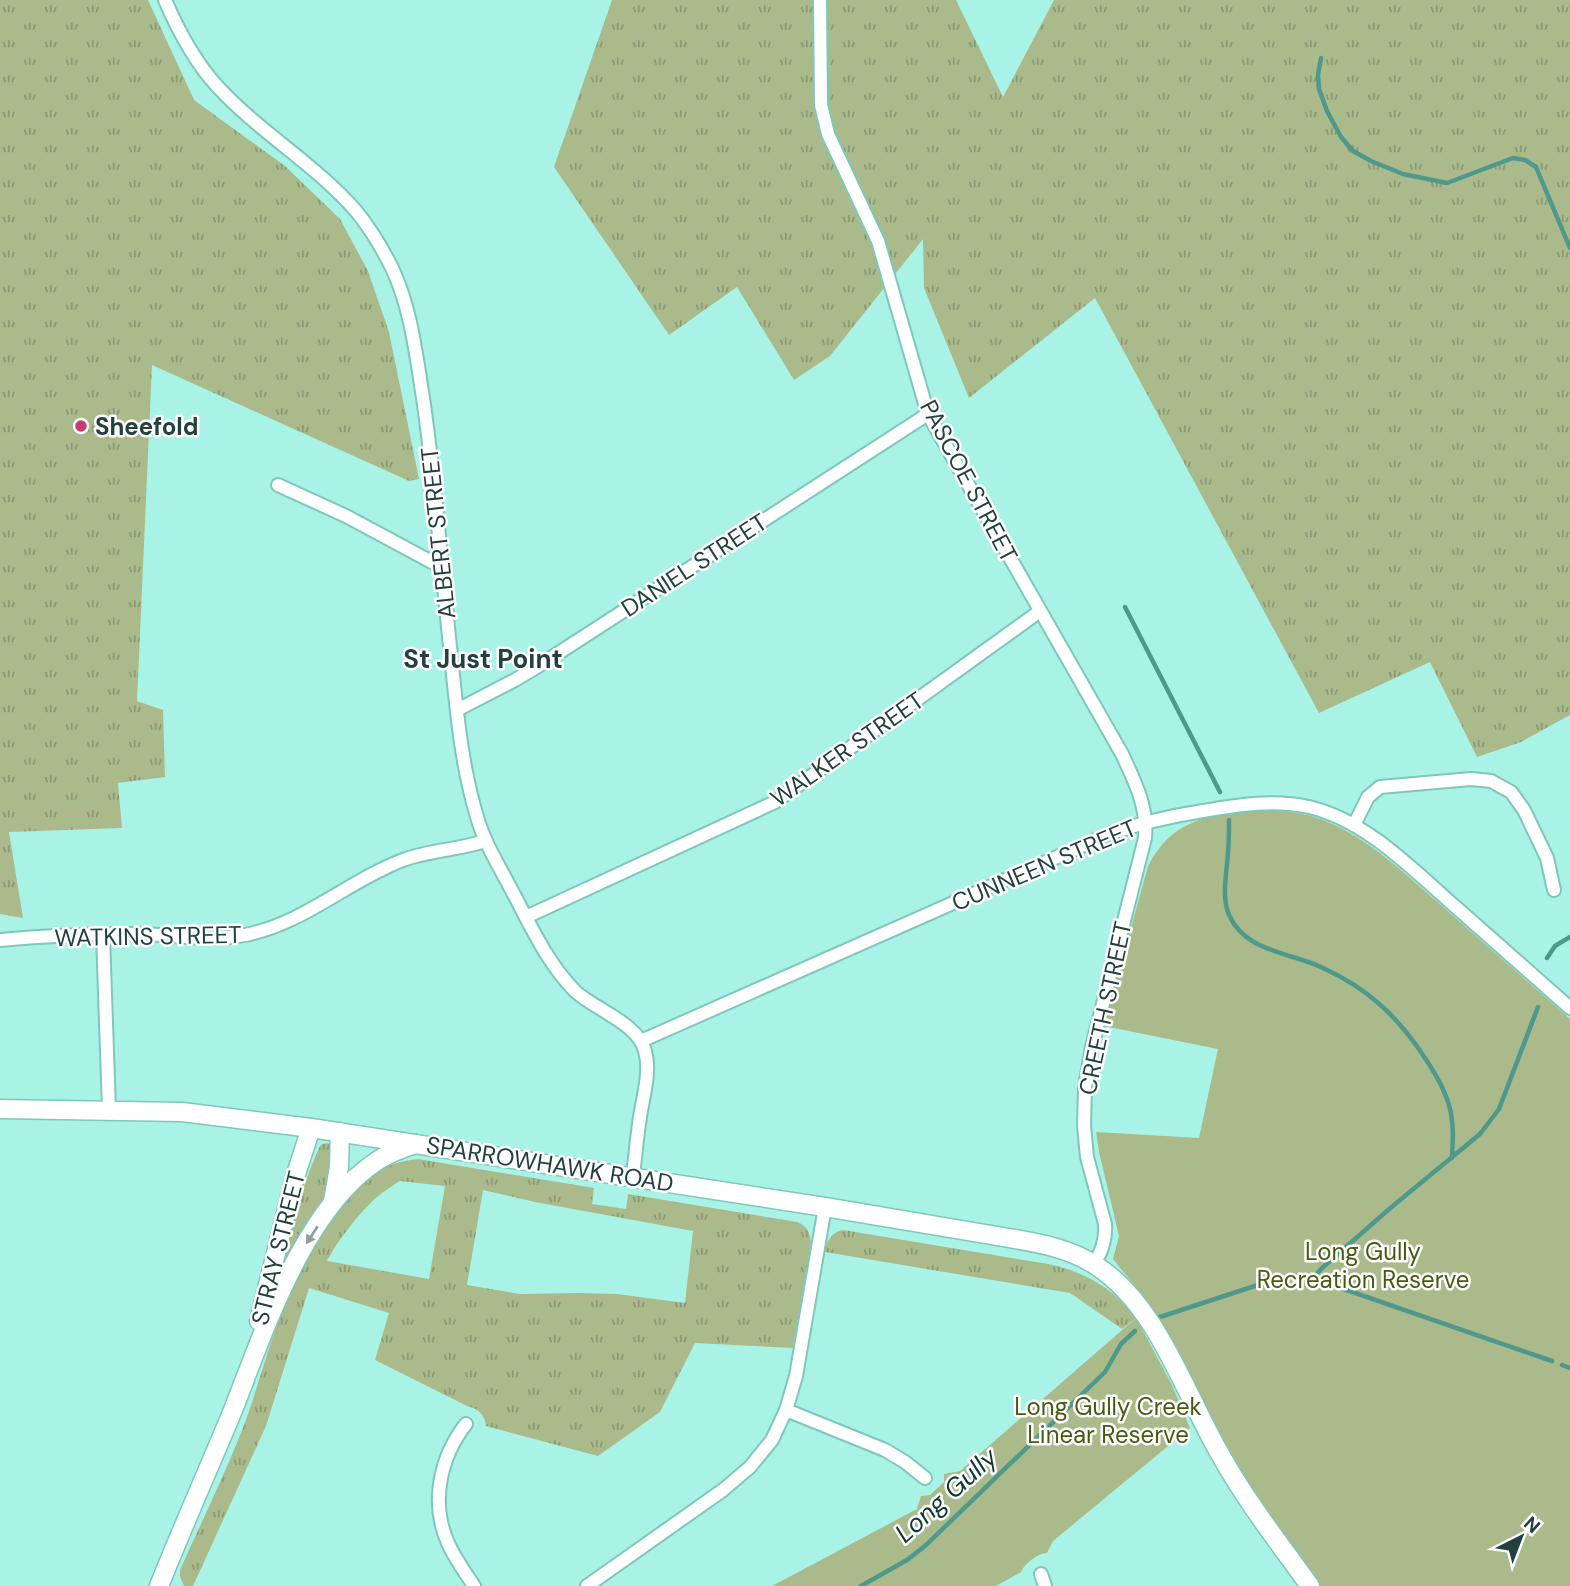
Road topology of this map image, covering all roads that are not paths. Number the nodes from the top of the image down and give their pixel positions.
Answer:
1 (165, 0) edge
2 (820, 0) edge
3 (928, 414) junction
4 (278, 485) dead end
5 (441, 567) junction
6 (1040, 611) junction
7 (457, 710) junction
8 (1147, 822) junction
9 (1354, 825) junction
10 (485, 841) junction
11 (1554, 890) dead end
12 (526, 916) junction
13 (103, 935) junction
14 (0, 940) edge
15 (1570, 1008) edge
16 (641, 1041) junction
17 (0, 1109) edge
18 (109, 1110) junction
19 (311, 1128) junction
20 (340, 1132) junction
21 (416, 1144) junction
22 (633, 1177) junction
23 (332, 1205) junction
24 (825, 1207) junction
25 (1094, 1264) junction
26 (248, 1368) junction
27 (786, 1410) junction
28 (466, 1424) dead end
29 (925, 1478) dead end
30 (159, 1586) edge
31 (474, 1586) edge
32 (587, 1586) edge
33 (1310, 1586) edge

1 - 5 street, ALBERT STREET
2 - 3 street, PASCOE STREET
3 - 6 street, PASCOE STREET
3 - 7 street, DANIEL STREET
4 - 5 street
5 - 7 street, ALBERT STREET
6 - 8 street, PASCOE STREET
6 - 12 street, WALKER STREET
7 - 10 street, ALBERT STREET
8 - 9 street, CUNNEEN STREET
8 - 16 street, CUNNEEN STREET
8 - 25 street, CREETH STREET
9 - 11 street
9 - 15 street, CUNNEEN STREET
10 - 12 street, ALBERT STREET
10 - 13 street, WATKINS STREET
12 - 16 street, ALBERT STREET
13 - 14 street, WATKINS STREET
13 - 18 street
16 - 22 street
17 - 18 main road, SPARROWHAWK ROAD
18 - 19 main road, SPARROWHAWK ROAD
19 - 20 main road, SPARROWHAWK ROAD
19 - 26 main road, STRAY STREET
20 - 21 main road, SPARROWHAWK ROAD
20 - 23 main road
21 - 22 main road, SPARROWHAWK ROAD
21 - 23 main road, STRAY STREET
22 - 24 main road, SPARROWHAWK ROAD
23 -> 26 main road, STRAY STREET
24 - 25 main road, SPARROWHAWK ROAD
24 - 27 street
25 - 33 main road
26 - 30 main road, STRAY STREET
27 - 29 street
27 - 32 street
28 - 31 street

